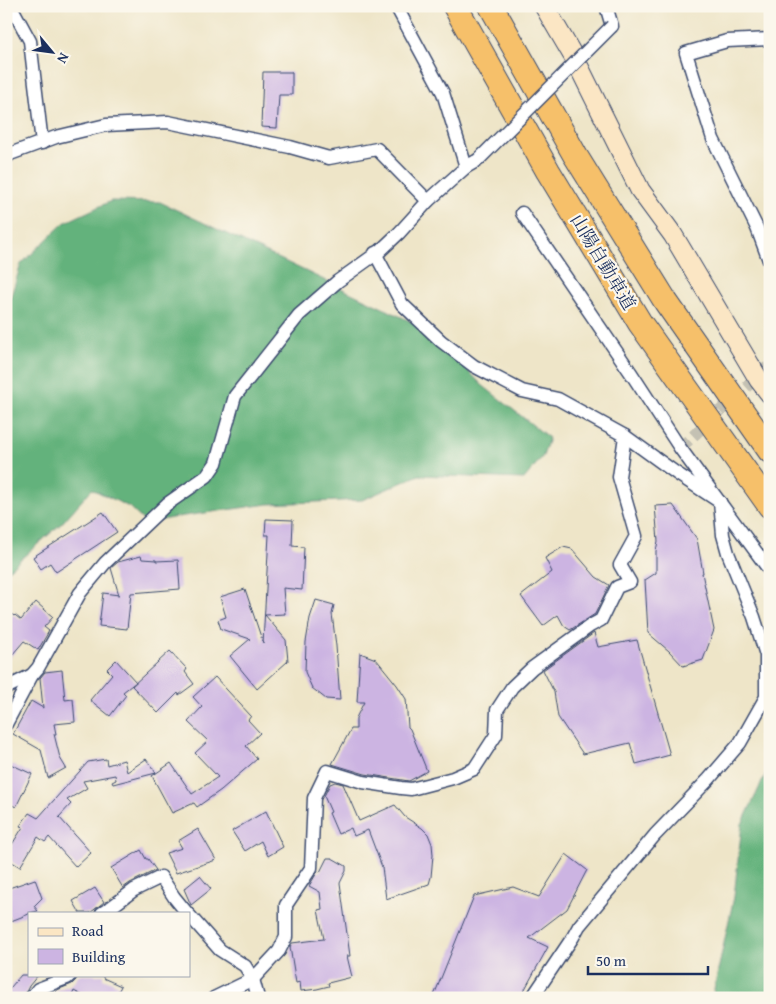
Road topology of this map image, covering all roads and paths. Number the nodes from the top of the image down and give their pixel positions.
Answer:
1 (11, 6) edge
2 (396, 6) edge
3 (455, 6) edge
4 (491, 6) edge
5 (544, 6) edge
6 (606, 6) edge
7 (770, 39) edge
8 (42, 143) junction
9 (6, 158) edge
10 (472, 164) junction
11 (428, 201) junction
12 (522, 213) dead end
13 (375, 253) junction
14 (769, 261) edge
15 (770, 394) edge
16 (625, 436) junction
17 (770, 452) edge
18 (720, 502) junction
19 (770, 506) edge
20 (770, 571) edge
21 (32, 675) junction
22 (6, 688) edge
23 (6, 724) edge
24 (104, 912) edge
25 (186, 912) edge
26 (190, 916) edge
27 (69, 976) edge
28 (253, 979) junction
29 (31, 998) edge
30 (214, 998) edge
31 (258, 998) edge
32 (532, 998) edge

1 - 8 street
2 - 10 street
3 - 19 highway, 山陽自動車道
4 - 17 highway, 山陽自動車道
5 - 15 street
6 - 10 street, bridge
7 - 14 street
8 - 9 street
8 - 11 street
10 - 11 street
11 - 13 street
12 - 18 street
13 - 16 street
13 - 21 street
16 - 18 street
16 - 28 street
18 - 20 street
18 - 32 street
21 - 22 street
21 - 23 street
24 - 25 street
26 - 28 street
27 - 29 street
28 - 30 street
28 - 31 street

